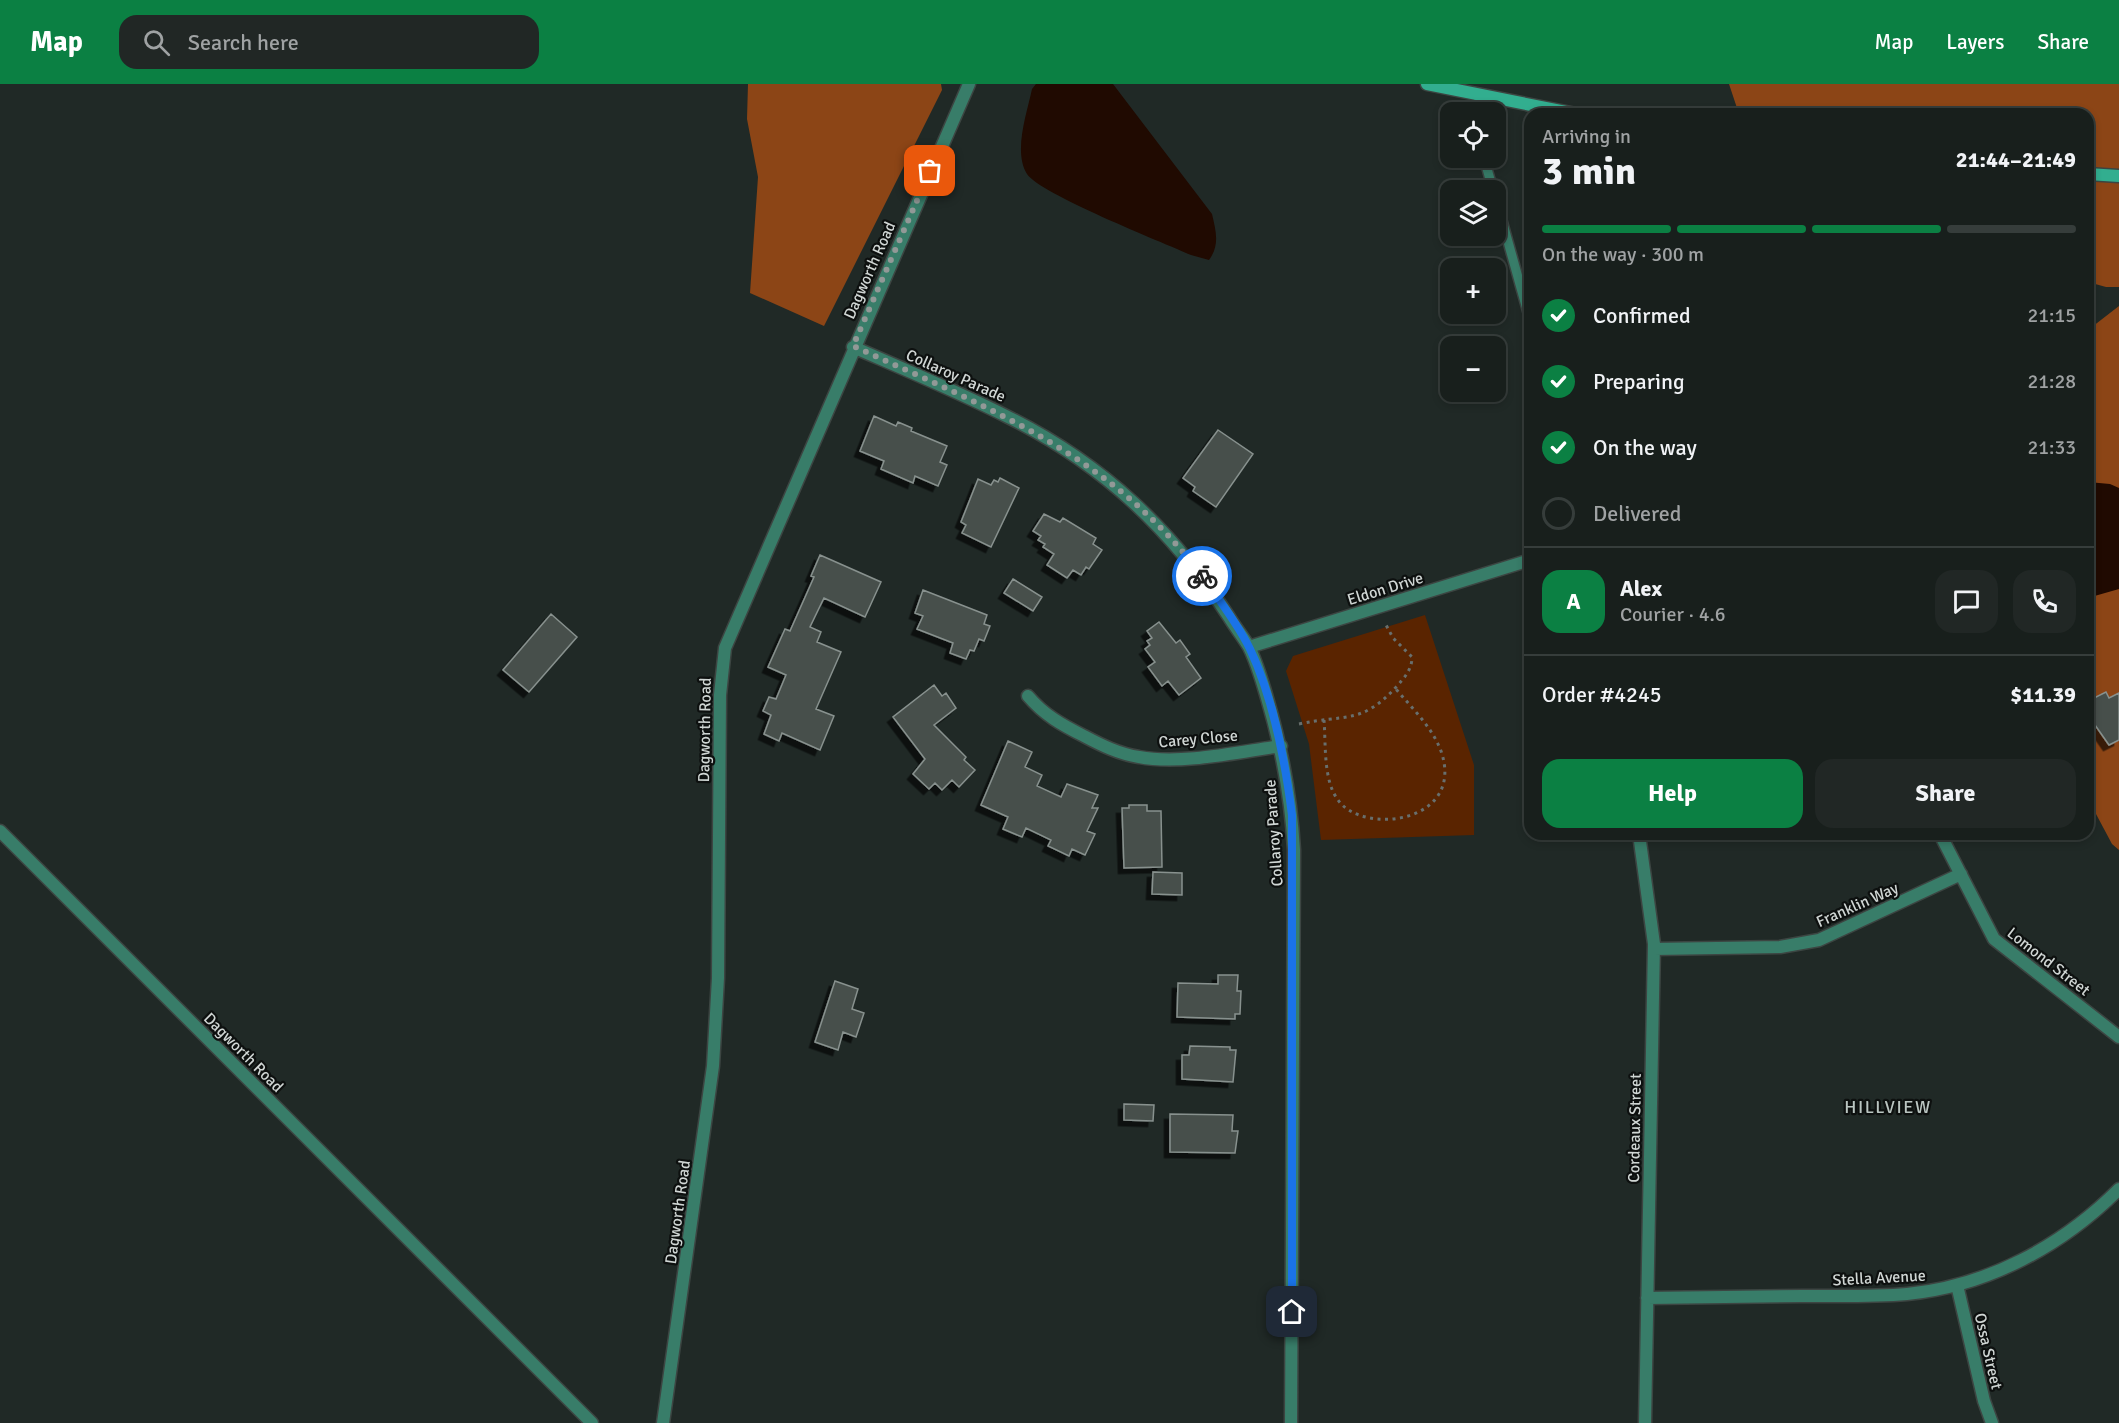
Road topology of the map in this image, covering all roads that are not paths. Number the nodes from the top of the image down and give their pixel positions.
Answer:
1 (969, 84) edge
2 (1427, 84) edge
3 (1480, 95) junction
4 (1478, 102) edge
5 (1546, 108) edge
6 (2094, 174) edge
7 (2119, 176) edge
8 (1506, 235) edge
9 (1524, 299) edge
10 (853, 346) junction
11 (1524, 563) edge
12 (1249, 647) junction
13 (1028, 696) dead end
14 (1281, 746) junction
15 (0, 831) edge
16 (1640, 840) edge
17 (1943, 840) edge
18 (1961, 874) junction
19 (1654, 949) junction
20 (2119, 1037) edge
21 (2119, 1189) edge
22 (1957, 1285) junction
23 (1647, 1298) junction
24 (592, 1423) edge
25 (663, 1423) edge
26 (1291, 1423) edge
27 (1644, 1423) edge
28 (1992, 1423) edge

1 - 10 street, Dagworth Road
2 - 3 street
3 - 4 lane
3 - 5 street
6 - 7 street
8 - 9 lane
10 - 12 street, Collaroy Parade
10 - 25 street, Dagworth Road
11 - 12 street, Eldon Drive
12 - 14 street, Collaroy Parade
13 - 14 street, Carey Close
14 - 26 street, Collaroy Parade
15 - 24 street, Dagworth Road
16 - 19 street, Cordeaux Street
17 - 18 street, Lomond Street
18 - 19 street, Franklin Way
18 - 20 street, Lomond Street
19 - 23 street, Cordeaux Street
21 - 22 street, Stella Avenue
22 - 23 street, Stella Avenue
22 - 28 street, Ossa Street
23 - 27 street, Cordeaux Street

